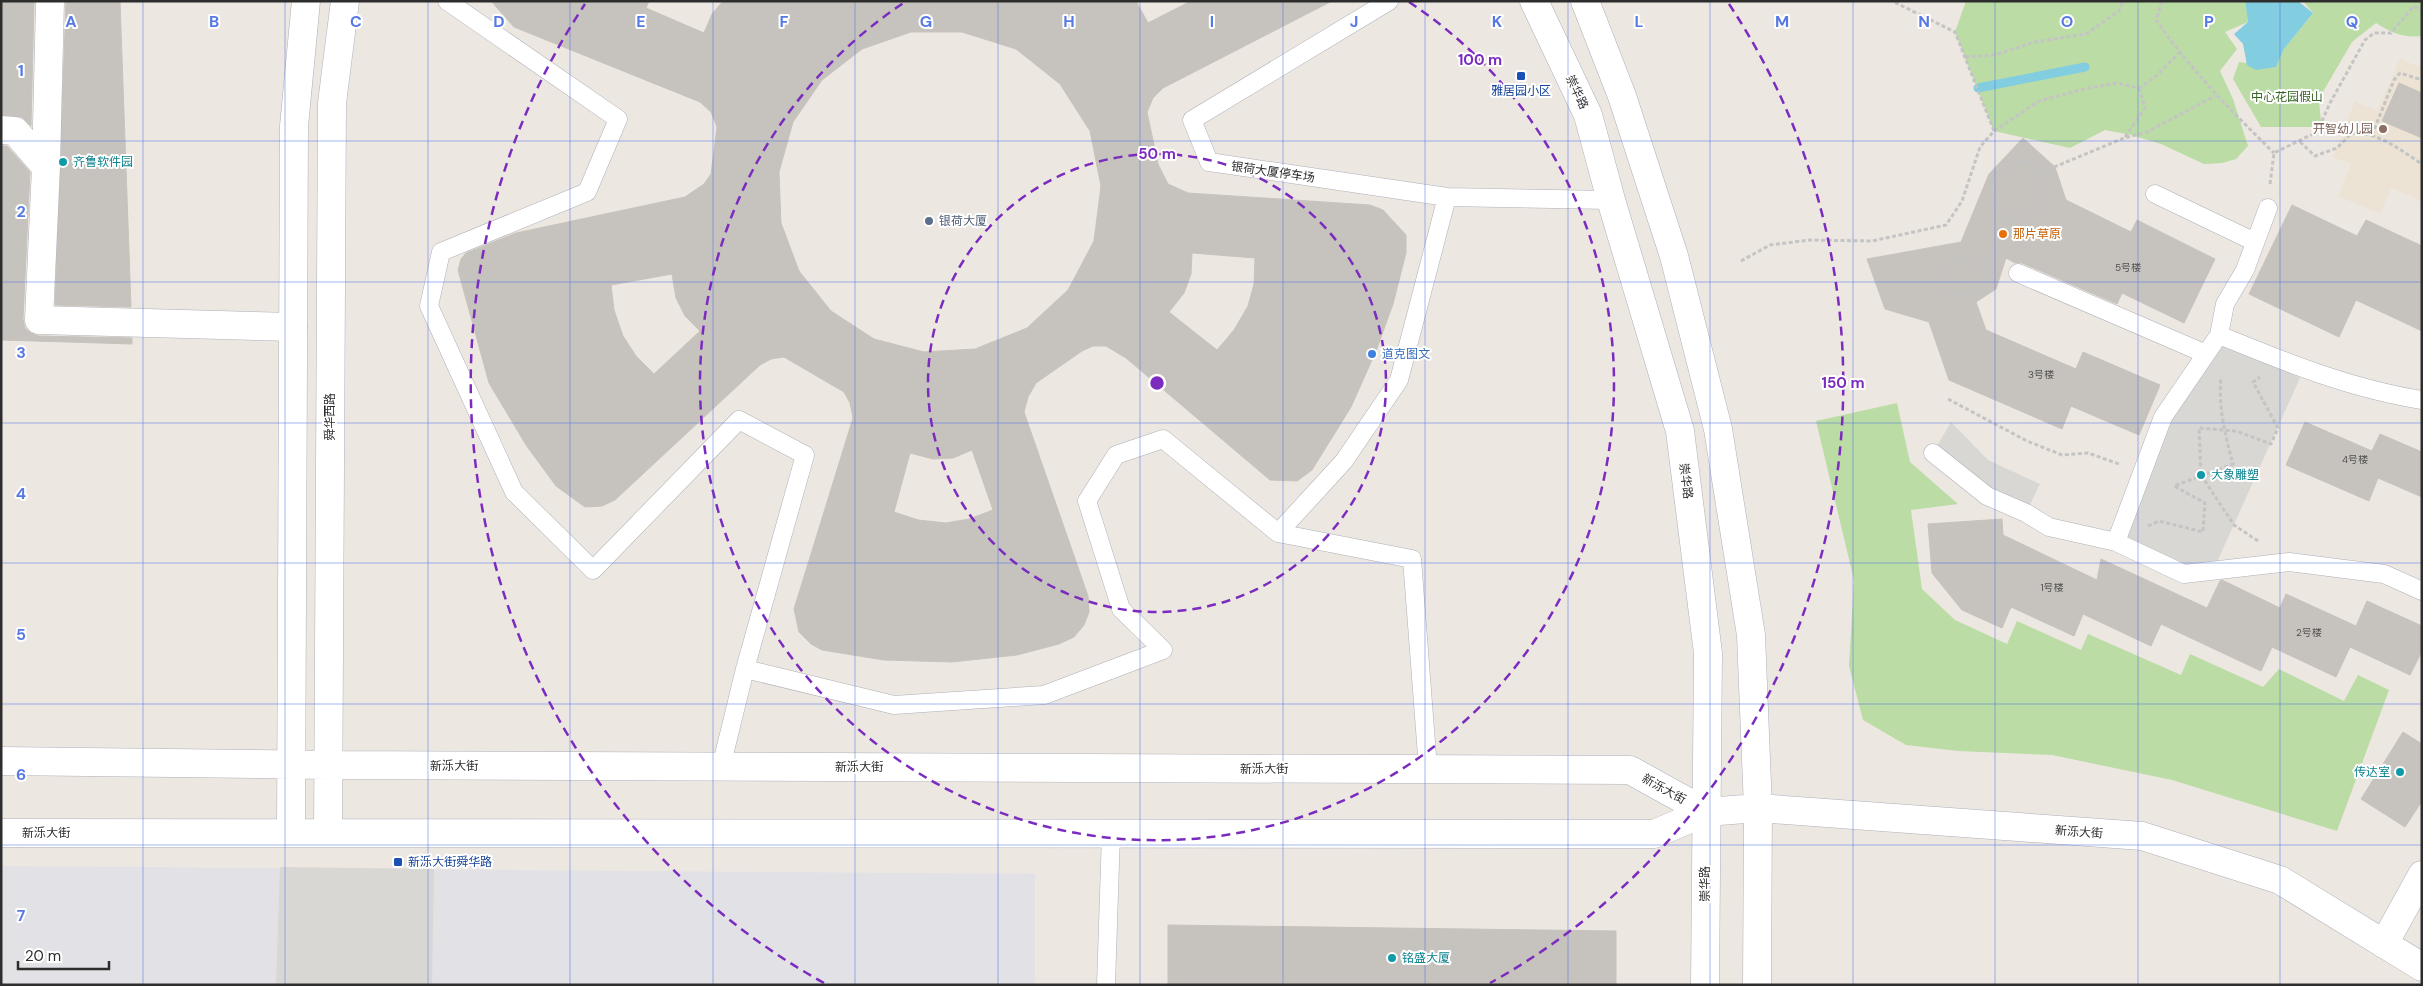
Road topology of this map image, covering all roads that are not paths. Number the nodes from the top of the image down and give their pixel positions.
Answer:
1 (50, 1) edge
2 (306, 1) edge
3 (346, 1) edge
4 (447, 1) edge
5 (1388, 1) edge
6 (1534, 1) edge
7 (1585, 1) edge
8 (1, 130) edge
9 (46, 167) junction
10 (2155, 194) dead end
11 (1447, 197) junction
12 (1611, 200) junction
13 (2268, 208) road end
14 (2255, 242) junction
15 (2018, 273) dead end
16 (293, 327) junction
17 (2219, 335) junction
18 (2206, 354) junction
19 (2422, 400) edge
20 (1933, 453) dead end
21 (1278, 533) junction
22 (2116, 542) junction
23 (2422, 591) edge
24 (745, 669) junction
25 (1, 761) edge
26 (290, 765) junction
27 (328, 765) junction
28 (721, 767) junction
29 (1428, 769) junction
30 (1758, 808) junction
31 (1706, 812) junction
32 (291, 832) junction
33 (1, 833) edge
34 (328, 833) junction
35 (1111, 834) junction
36 (2422, 875) edge
37 (2384, 944) junction
38 (2422, 967) edge
39 (1106, 985) edge
40 (1705, 985) edge
41 (1757, 985) edge

1 - 9 main road
2 - 16 main road
3 - 27 main road, 舜华西路
4 - 24 lane
5 - 11 lane, 银荷大厦停车场
6 - 12 main road, 崇华路
7 - 30 main road
8 - 9 main road
9 - 16 main road
10 - 14 lane
11 - 12 lane, 银荷大厦停车场
11 - 21 lane
12 - 31 main road, 崇华路
13 - 14 lane
14 - 17 lane
15 - 18 lane
16 - 26 main road
17 - 18 lane
17 - 19 lane
18 - 22 lane
20 - 22 lane
21 - 24 lane
21 - 29 lane
22 - 23 lane
24 - 28 lane
25 - 26 main road, 新泺大街
26 - 27 main road, 新泺大街
26 - 32 main road
27 - 28 main road, 新泺大街
27 - 34 main road, 舜华西路
28 - 29 main road, 新泺大街
29 - 31 main road, 新泺大街
30 - 31 main road, 新泺大街
30 - 37 main road, 新泺大街
30 - 41 main road
31 - 35 main road, 新泺大街
31 - 40 main road, 崇华路
32 - 33 main road, 新泺大街
32 - 34 main road, 新泺大街
34 - 35 main road, 新泺大街
35 - 39 lane
36 - 37 main road
37 - 38 main road, 新泺大街

